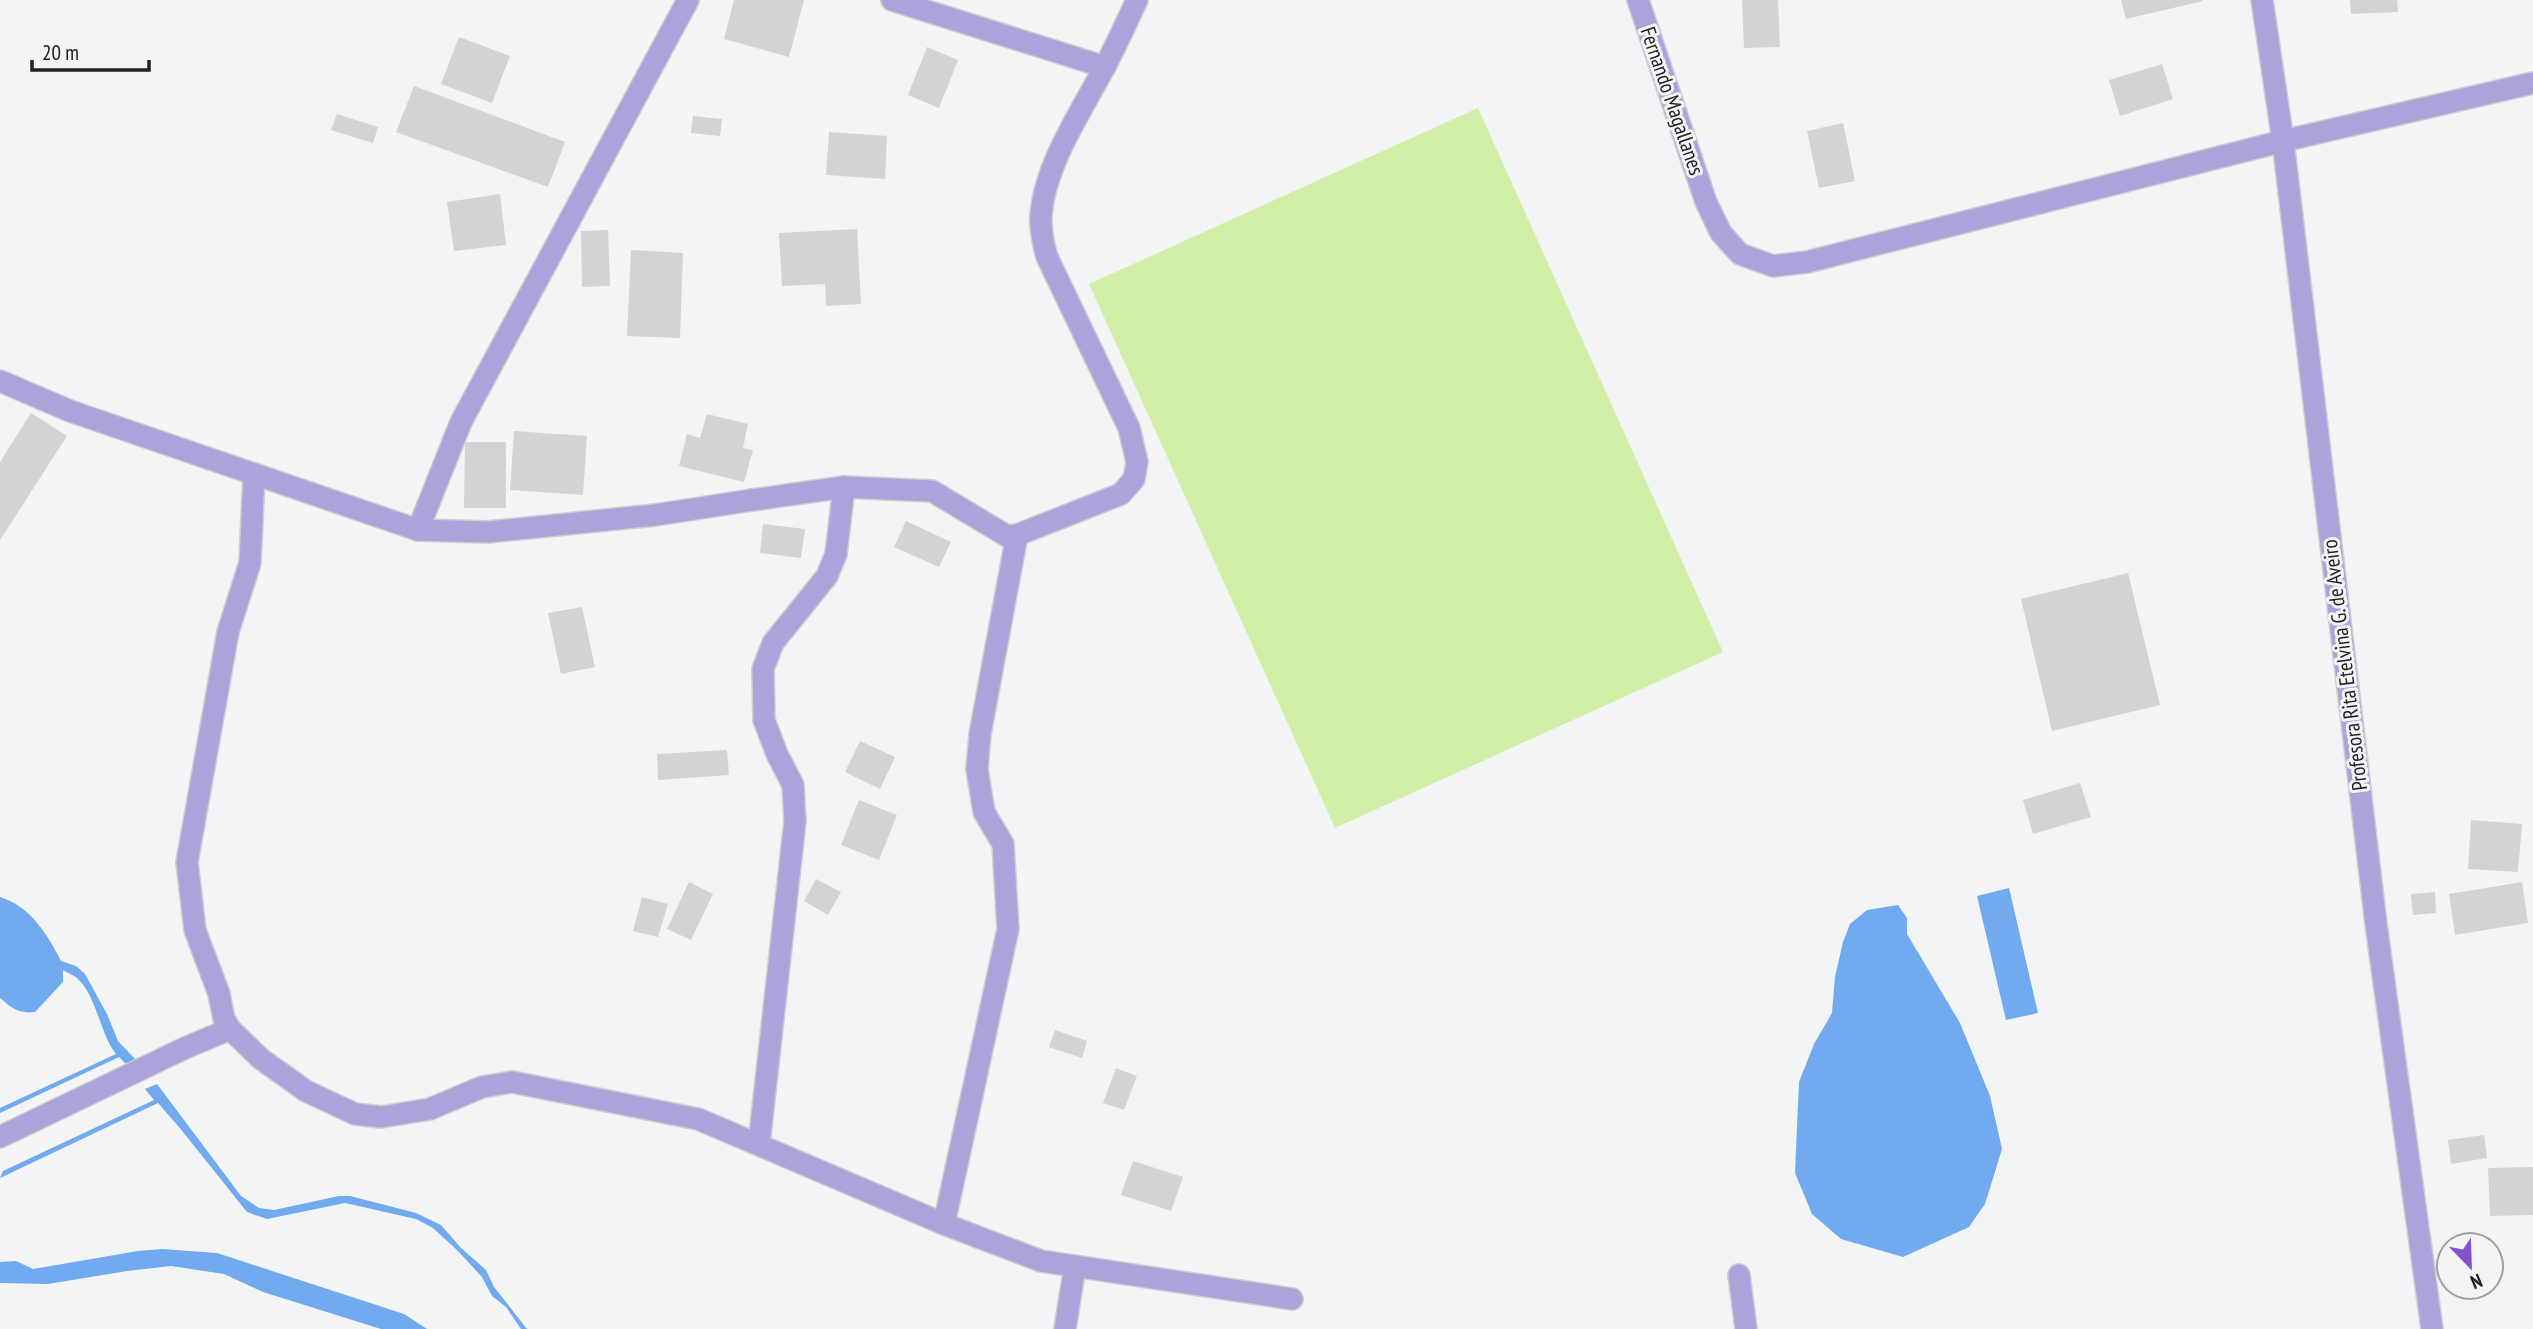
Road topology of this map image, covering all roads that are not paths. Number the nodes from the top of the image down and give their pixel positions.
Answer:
1 (688, 0) edge
2 (892, 0) edge
3 (1136, 0) edge
4 (1638, 0) edge
5 (2263, 0) edge
6 (1105, 67) junction
7 (2533, 83) edge
8 (2283, 141) junction
9 (0, 381) edge
10 (254, 474) junction
11 (844, 487) junction
12 (418, 530) junction
13 (1017, 535) junction
14 (230, 1029) junction
15 (0, 1137) edge
16 (759, 1144) junction
17 (944, 1224) junction
18 (1075, 1266) junction
19 (1739, 1275) dead end
20 (1292, 1299) dead end
21 (1065, 1329) edge
22 (1746, 1329) edge
23 (2432, 1329) edge

1 - 12 street
2 - 6 street
3 - 6 street
4 - 8 street, Fernando Magallanes
5 - 8 street, Profesora Rita Etelvina G. de Aveiro
6 - 13 street
7 - 8 street, Fernando Magallanes
8 - 23 street, Profesora Rita Etelvina G. de Aveiro
9 - 10 street
10 - 12 street
10 - 14 street
11 - 12 street
11 - 13 street
11 - 16 street
13 - 17 street
14 - 15 street
14 - 16 street
16 - 17 street
17 - 18 street
18 - 20 street
18 - 21 street
19 - 22 street

